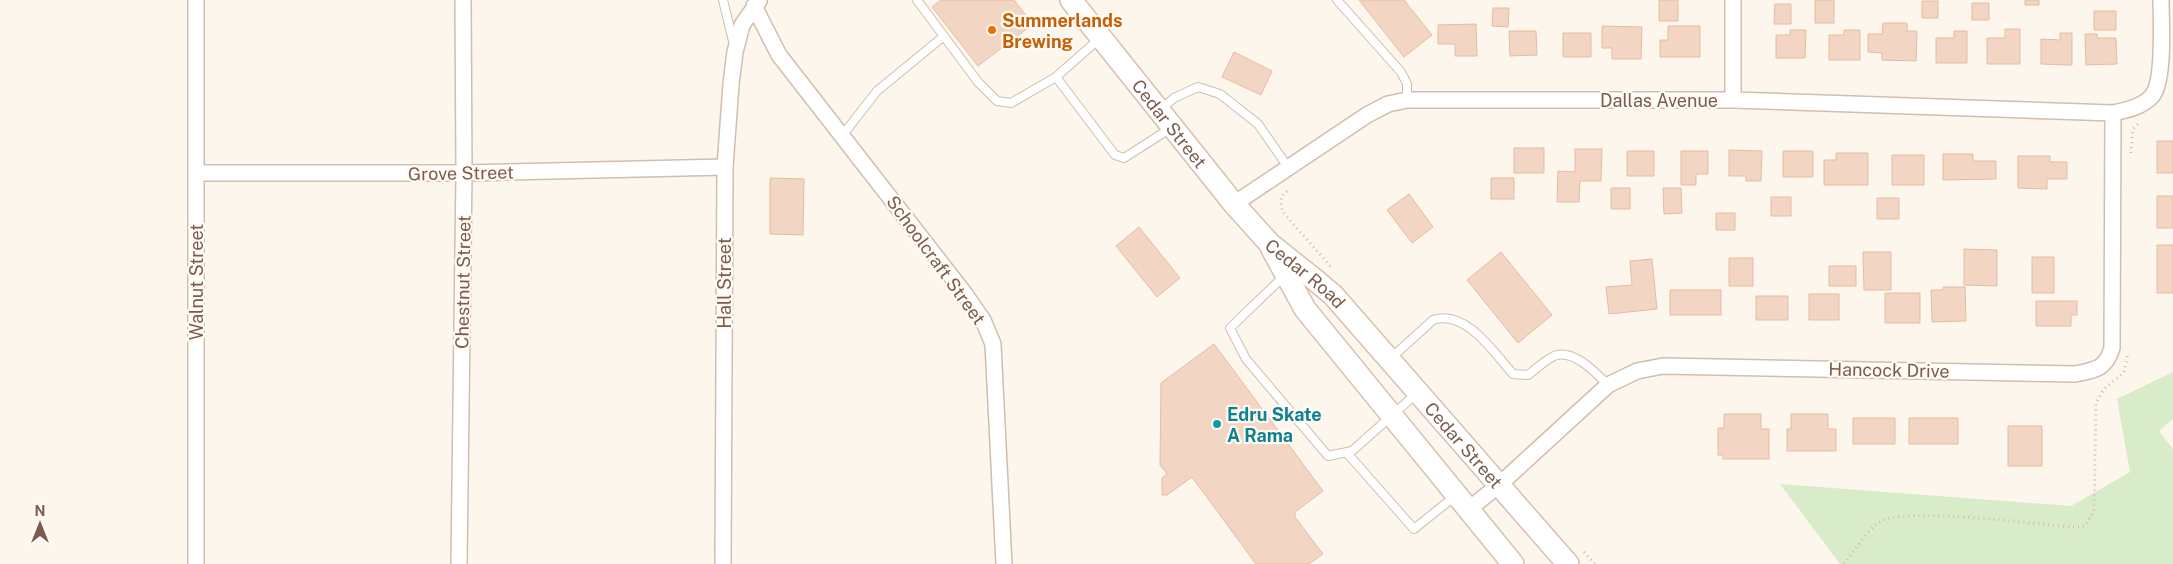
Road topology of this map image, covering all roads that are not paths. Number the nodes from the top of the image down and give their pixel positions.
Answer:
1 (196, 0) edge
2 (463, 0) edge
3 (723, 0) edge
4 (917, 0) edge
5 (1070, 0) edge
6 (1337, 0) edge
7 (1733, 0) edge
8 (2161, 0) edge
9 (757, 3) edge
10 (944, 36) junction
11 (1101, 38) junction
12 (736, 52) junction
13 (1056, 77) junction
14 (1407, 100) junction
15 (1733, 100) junction
16 (1159, 111) junction
17 (2113, 113) junction
18 (1173, 127) junction
19 (842, 136) junction
20 (725, 167) junction
21 (1288, 167) junction
22 (196, 172) junction
23 (464, 173) junction
24 (1234, 204) junction
25 (1270, 244) joint
26 (1291, 270) junction
27 (1359, 326) joint
28 (1334, 344) joint
29 (1389, 360) junction
30 (1608, 385) junction
31 (1418, 393) junction
32 (1392, 414) junction
33 (1347, 453) junction
34 (1499, 486) junction
35 (1463, 502) junction
36 (196, 564) edge
37 (459, 564) edge
38 (723, 564) edge
39 (1004, 564) edge
40 (1513, 564) edge
41 (1568, 564) edge

1 - 22 street, Walnut Street
2 - 23 street, Chestnut Street
3 - 12 lane
4 - 10 lane
5 - 11 main road, Cedar Street
6 - 14 lane
7 - 15 street
8 - 17 street, Dallas Avenue
9 - 12 street, Hall Street
9 - 19 street, Schoolcraft Street
10 - 13 lane
10 - 19 lane
11 - 13 lane
11 - 16 main road, Cedar Street
12 - 20 street, Hall Street
13 - 18 lane
14 - 15 street, Dallas Avenue
14 - 21 street, Dallas Avenue
15 - 17 street, Dallas Avenue
16 - 18 main road, Cedar Street
16 - 21 lane
17 - 30 street, Hancock Drive
18 - 24 main road, Cedar Street
19 - 39 street, Schoolcraft Street
20 - 23 street, Grove Street
20 - 38 street, Hall Street
21 - 24 street, Dallas Avenue
22 - 23 street, Grove Street
22 - 36 street, Walnut Street
23 - 37 street, Chestnut Street
24 - 25 main road, Cedar Street
25 - 26 main road, Cedar Road
26 - 27 main road, Cedar Road
26 - 28 main road, Cedar Road
26 - 33 lane
27 - 29 main road, Cedar Street
28 - 32 main road, Cedar Street
29 - 30 lane
29 - 31 main road, Cedar Street
30 - 34 street, Hancock Drive
31 - 32 lane
31 - 34 main road, Cedar Street
32 - 33 lane
32 - 35 main road, Cedar Street
33 - 35 lane
34 - 35 street, Hancock Drive
34 - 41 main road, Cedar Street
35 - 40 main road, Cedar Street

